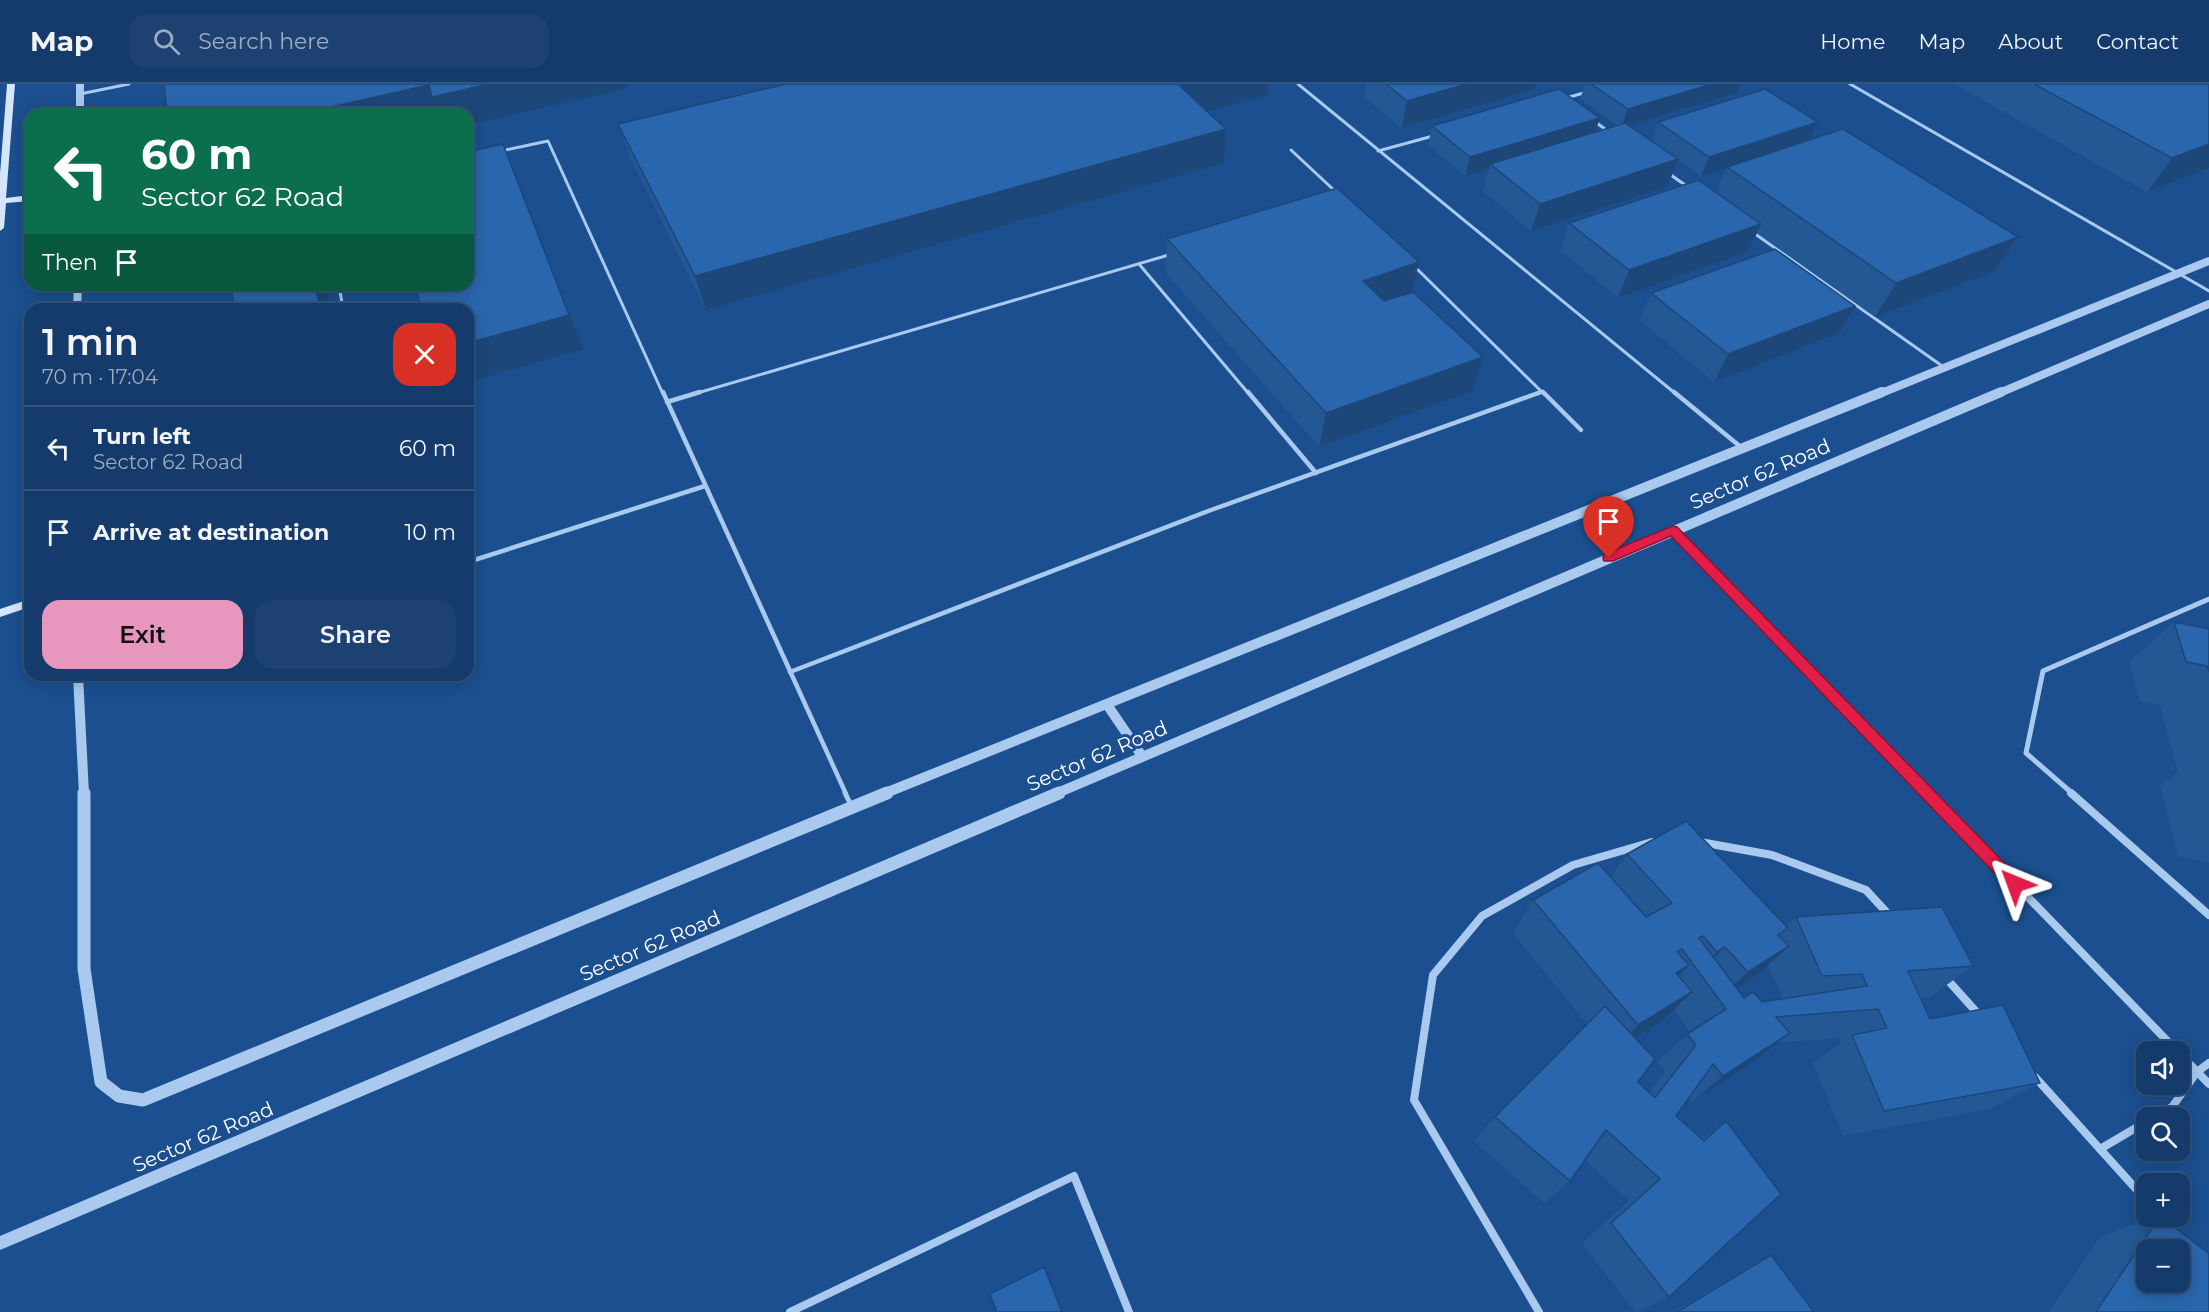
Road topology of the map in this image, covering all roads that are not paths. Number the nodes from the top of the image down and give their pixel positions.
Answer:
1 (80, 84) edge
2 (129, 84) edge
3 (1298, 84) edge
4 (1850, 84) edge
5 (10, 86) edge
6 (1593, 90) dead end
7 (0, 93) edge
8 (80, 94) junction
9 (1573, 106) edge
10 (80, 108) edge
11 (1592, 120) edge
12 (1444, 133) edge
13 (1612, 133) edge
14 (3, 135) edge
15 (1290, 150) dead end
16 (1378, 151) junction
17 (491, 153) edge
18 (1660, 167) edge
19 (1689, 187) edge
20 (1339, 195) edge
21 (24, 199) edge
22 (2, 201) junction
23 (0, 228) edge
24 (1746, 228) edge
25 (1183, 251) edge
26 (1406, 259) edge
27 (2209, 261) edge
28 (1139, 264) junction
29 (2178, 273) junction
30 (2209, 291) edge
31 (2209, 304) edge
32 (1945, 368) junction
33 (1542, 392) junction
34 (668, 402) junction
35 (1581, 430) dead end
36 (1744, 449) junction
37 (1316, 473) junction
38 (705, 486) junction
39 (1673, 531) junction
40 (474, 560) edge
41 (2209, 599) edge
42 (24, 605) edge
43 (0, 613) edge
44 (790, 672) junction
45 (78, 681) edge
46 (1108, 706) junction
47 (1142, 756) junction
48 (852, 807) junction
49 (1657, 840) edge
50 (1691, 841) edge
51 (2209, 915) edge
52 (1898, 924) edge
53 (1936, 968) edge
54 (1983, 1019) edge
55 (2167, 1041) edge
56 (2209, 1063) edge
57 (2190, 1065) edge
58 (2030, 1071) edge
59 (2197, 1072) junction
60 (2209, 1084) edge
61 (2172, 1107) edge
62 (2136, 1128) edge
63 (2100, 1149) junction
64 (2136, 1189) edge
65 (0, 1243) edge
66 (790, 1312) edge
67 (1129, 1312) edge
68 (1539, 1312) edge

1 - 8 street
2 - 8 lane
3 - 16 lane
4 - 29 lane
5 - 7 main road
5 - 14 main road
6 - 9 lane
8 - 10 street
11 - 13 lane
12 - 16 lane
14 - 22 main road
15 - 20 lane
16 - 36 lane
17 - 34 lane
18 - 19 lane
21 - 22 main road
22 - 23 main road
24 - 32 lane
25 - 28 lane
26 - 33 lane
27 - 29 street, Sector 62 Road
28 - 34 lane
28 - 37 lane
29 - 30 lane
29 - 32 street, Sector 62 Road
31 - 39 street, Sector 62 Road
32 - 36 street, Sector 62 Road
33 - 35 lane
33 - 37 lane
34 - 38 lane
36 - 46 street, Sector 62 Road
37 - 44 lane
38 - 40 lane
38 - 44 lane
39 - 47 street, Sector 62 Road
39 - 55 street
41 - 51 street
42 - 43 main road
44 - 48 lane
45 - 48 street, Sector 62 Road
46 - 47 street
46 - 48 street, Sector 62 Road
47 - 65 street, Sector 62 Road
49 - 68 street
50 - 52 street
53 - 54 street
56 - 59 street
57 - 59 street
58 - 63 street
59 - 60 street
59 - 61 street
62 - 63 street
63 - 64 street
66 - 67 street

